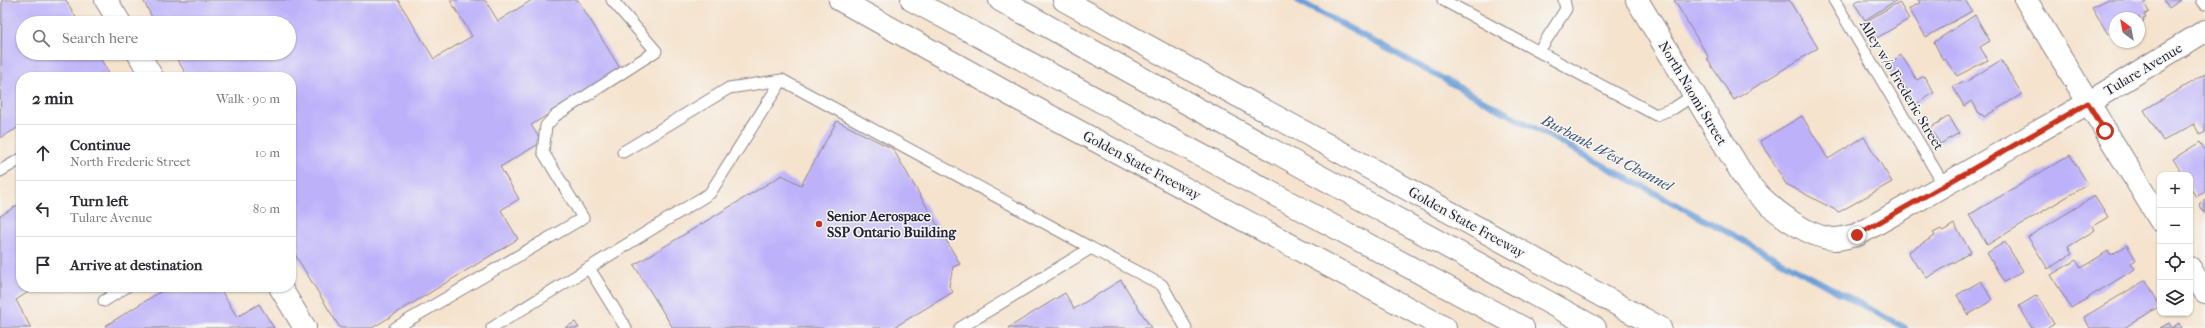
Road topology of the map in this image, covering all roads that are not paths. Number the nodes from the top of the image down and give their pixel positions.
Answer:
1 (106, 0) edge
2 (612, 0) edge
3 (840, 0) edge
4 (912, 0) edge
5 (1000, 0) edge
6 (1064, 0) edge
7 (1443, 0) edge
8 (1564, 0) edge
9 (1637, 0) edge
10 (1834, 0) edge
11 (2026, 0) edge
12 (2202, 0) edge
13 (2205, 4) edge
14 (116, 16) edge
15 (2205, 31) edge
16 (1539, 52) junction
17 (142, 60) edge
18 (149, 72) edge
19 (782, 80) junction
20 (1694, 95) junction
21 (2088, 103) junction
22 (623, 152) dead end
23 (16, 162) edge
24 (0, 171) edge
25 (1749, 185) joint
26 (1944, 185) junction
27 (2157, 215) edge
28 (1091, 248) junction
29 (589, 268) junction
30 (2193, 273) edge
31 (118, 292) edge
32 (283, 292) edge
33 (2205, 292) edge
34 (104, 301) dead end
35 (305, 328) edge
36 (395, 328) edge
37 (492, 328) edge
38 (626, 328) edge
39 (960, 328) edge
40 (1186, 328) edge
41 (1445, 328) edge
42 (1523, 328) edge
43 (1595, 328) edge
44 (1660, 328) edge

1 - 14 main road
2 - 36 lane
3 - 41 main road, Golden State Freeway
4 - 42 main road
5 - 43 main road
6 - 44 main road, Golden State Freeway
7 - 16 lane
8 - 16 lane
9 - 20 main road, North Naomi Street
10 - 26 lane, Alley w/o Frederic Street
11 - 21 main road
12 - 13 lane
15 - 21 main road, Tulare Avenue
16 - 20 lane
17 - 18 main road
19 - 22 lane
19 - 28 lane
19 - 29 lane
20 - 25 main road, North Naomi Street
21 - 26 main road, Tulare Avenue
21 - 27 main road
23 - 24 lane
25 - 26 main road, Tulare Avenue
28 - 39 lane
28 - 40 lane
29 - 37 lane
29 - 38 lane
30 - 33 main road
31 - 34 lane
32 - 35 main road

